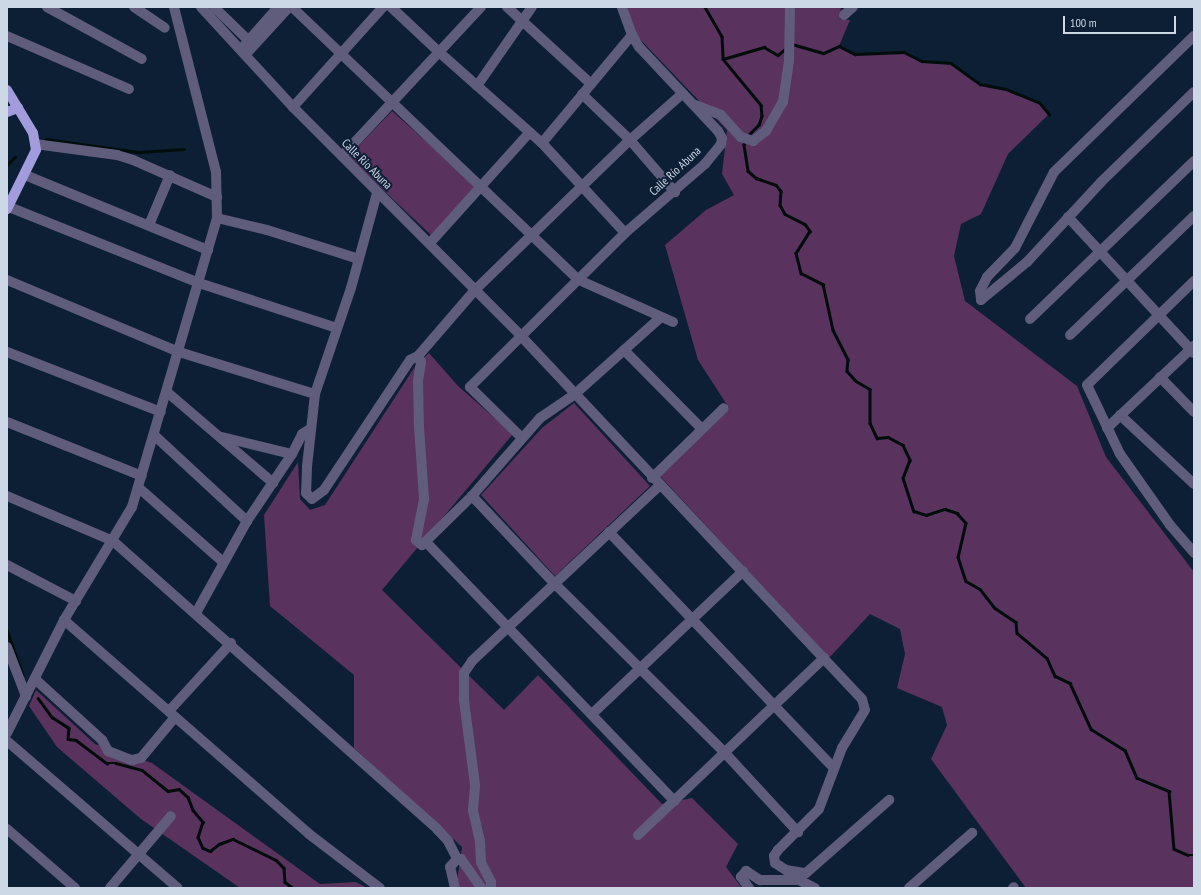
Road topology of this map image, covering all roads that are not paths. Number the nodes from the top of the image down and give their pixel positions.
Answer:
1 (47, 7) edge
2 (134, 7) edge
3 (174, 7) edge
4 (201, 7) edge
5 (214, 7) edge
6 (278, 7) edge
7 (288, 7) edge
8 (292, 7) edge
9 (383, 7) edge
10 (391, 7) edge
11 (481, 7) edge
12 (507, 7) edge
13 (532, 7) edge
14 (622, 7) edge
15 (790, 7) edge
16 (853, 7) edge
17 (844, 15) dead end
18 (523, 22) junction
19 (165, 28) dead end
20 (632, 35) junction
21 (7, 36) edge
22 (1194, 36) edge
23 (251, 43) junction
24 (244, 51) junction
25 (439, 52) junction
26 (342, 53) junction
27 (142, 59) dead end
28 (591, 84) junction
29 (477, 86) junction
30 (128, 89) dead end
31 (7, 90) edge
32 (1194, 92) edge
33 (582, 94) junction
34 (682, 94) junction
35 (393, 101) junction
36 (690, 103) junction
37 (293, 107) junction
38 (18, 108) junction
39 (7, 112) edge
40 (530, 132) junction
41 (630, 140) junction
42 (542, 143) junction
43 (36, 144) junction
44 (342, 156) junction
45 (1194, 161) edge
46 (25, 174) junction
47 (170, 176) junction
48 (481, 186) junction
49 (582, 187) junction
50 (675, 192) junction
51 (377, 193) junction
52 (217, 197) junction
53 (8, 208) edge
54 (1194, 216) edge
55 (1068, 217) junction
56 (216, 218) junction
57 (149, 225) junction
58 (625, 233) junction
59 (533, 236) junction
60 (430, 243) junction
61 (208, 250) junction
62 (1100, 252) junction
63 (359, 259) junction
64 (7, 280) edge
65 (579, 280) junction
66 (1126, 280) junction
67 (1194, 281) edge
68 (199, 283) junction
69 (476, 290) junction
70 (1158, 315) junction
71 (661, 316) junction
72 (1030, 319) dead end
73 (673, 322) dead end
74 (337, 328) junction
75 (520, 335) junction
76 (1070, 335) dead end
77 (1193, 349) edge
78 (624, 350) junction
79 (7, 352) edge
80 (179, 352) junction
81 (418, 356) junction
82 (1160, 377) junction
83 (167, 392) junction
84 (315, 394) junction
85 (575, 394) junction
86 (724, 408) dead end
87 (161, 412) junction
88 (1194, 412) edge
89 (1120, 415) junction
90 (7, 422) edge
91 (701, 428) junction
92 (1107, 428) junction
93 (310, 429) junction
94 (154, 435) junction
95 (220, 436) junction
96 (522, 438) junction
97 (292, 454) junction
98 (142, 476) junction
99 (655, 482) junction
100 (273, 483) junction
101 (1194, 484) edge
102 (139, 488) junction
103 (7, 496) edge
104 (472, 496) junction
105 (247, 521) junction
106 (609, 532) junction
107 (113, 541) junction
108 (426, 542) junction
109 (1194, 553) edge
110 (223, 562) junction
111 (7, 565) edge
112 (743, 571) junction
113 (555, 584) junction
114 (76, 601) junction
115 (196, 613) junction
116 (692, 619) junction
117 (64, 620) junction
118 (508, 629) junction
119 (231, 643) junction
120 (7, 647) edge
121 (824, 658) junction
122 (640, 667) junction
123 (35, 679) junction
124 (26, 696) junction
125 (775, 706) junction
126 (172, 714) junction
127 (592, 714) junction
128 (10, 719) edge
129 (7, 733) edge
130 (7, 741) edge
131 (725, 753) junction
132 (834, 768) junction
133 (889, 800) dead end
134 (674, 801) junction
135 (171, 816) dead end
136 (7, 829) edge
137 (798, 832) junction
138 (972, 833) dead end
139 (638, 835) dead end
140 (139, 855) junction
141 (457, 859) junction
142 (806, 873) junction
143 (75, 888) edge
144 (110, 888) edge
145 (178, 888) edge
146 (380, 888) edge
147 (456, 888) edge
148 (481, 888) edge
149 (491, 888) edge
150 (749, 888) edge
151 (816, 888) edge
152 (908, 888) edge

1 - 27 street
2 - 19 street
3 - 52 street
4 - 24 street, Calle Río Abuna
5 - 23 street
6 - 23 street
7 - 23 street
8 - 26 street
9 - 26 street
10 - 25 street
11 - 25 street
12 - 18 street
13 - 18 street
14 - 20 street, Calle Río Abuna
15 - 36 street
16 - 17 street
18 - 28 street
18 - 29 street
20 - 28 street
20 - 34 street, Calle Río Abuna
21 - 30 street
22 - 55 street
23 - 24 street
24 - 37 street, Calle Río Abuna
25 - 29 street
25 - 35 street
26 - 35 street
26 - 37 street
28 - 33 street
29 - 40 street
31 - 38 main road
32 - 55 street
33 - 41 street
33 - 42 street
34 - 36 street, Calle Río Abuna
34 - 41 street
35 - 44 street
35 - 48 street
36 - 50 street, Calle Río Abuna
37 - 44 street, Calle Río Abuna
38 - 39 main road
38 - 43 main road
40 - 42 street
40 - 48 street
41 - 49 street
41 - 50 street
42 - 49 street
43 - 46 main road
43 - 47 street
44 - 51 street, Calle Río Abuna
45 - 62 street
46 - 53 main road
46 - 57 street
47 - 52 street
47 - 57 street
48 - 59 street
48 - 60 street
49 - 58 street
49 - 59 street
50 - 58 street, Calle Río Abuna
51 - 60 street, Calle Río Abuna
51 - 63 street
52 - 56 street
53 - 68 street
54 - 66 street
55 - 62 street
56 - 61 street
56 - 63 street
57 - 61 street
58 - 65 street, Calle Río Abuna
59 - 65 street
59 - 69 street
60 - 69 street, Calle Río Abuna
61 - 68 street
62 - 66 street
62 - 72 street
63 - 74 street
64 - 80 street
65 - 71 street
65 - 75 street, Calle Río Abuna
66 - 70 street
66 - 76 street
67 - 70 street
68 - 74 street
68 - 80 street
69 - 75 street, Calle Río Abuna
69 - 81 street
70 - 77 street
70 - 92 street
71 - 73 street
71 - 78 street
74 - 84 street
75 - 85 street, Calle Río Abuna
75 - 96 street, Calle Río Abuna
77 - 82 street
78 - 85 street
78 - 91 street
79 - 87 street
80 - 83 street
80 - 84 street
81 - 93 street
81 - 108 street
82 - 88 street
82 - 89 street
83 - 87 street
83 - 95 street
84 - 93 street
85 - 96 street
85 - 99 street, Calle Río Abuna
86 - 91 street
87 - 94 street
89 - 92 street
89 - 101 street
90 - 98 street
91 - 99 street
92 - 109 street
93 - 97 street
94 - 98 street
94 - 105 street
95 - 97 street
95 - 100 street
96 - 104 street
97 - 100 street
98 - 102 street
99 - 106 street
99 - 112 street, Calle Río Abuna
100 - 105 street
102 - 107 street
102 - 110 street
103 - 107 street
104 - 108 street
104 - 113 street
105 - 110 street
106 - 113 street
106 - 116 street
107 - 114 street
107 - 115 street
108 - 118 street
110 - 115 street
111 - 114 street
112 - 116 street
112 - 121 street, Calle Río Abuna
113 - 118 street
113 - 122 street
114 - 117 street
115 - 119 street
116 - 122 street
116 - 125 street
117 - 123 street
117 - 126 street
118 - 127 street
118 - 149 street
119 - 126 street
119 - 141 street
120 - 124 street
121 - 125 street
121 - 132 street, Calle Río Abuna
122 - 127 street
122 - 131 street
123 - 124 street
123 - 126 street
124 - 128 street
125 - 131 street
125 - 132 street
126 - 146 street
127 - 134 street
128 - 129 street
130 - 140 street
131 - 134 street
131 - 137 street
132 - 137 street, Calle Río Abuna
133 - 142 street
134 - 139 street
135 - 140 street
136 - 143 street
137 - 142 street, Calle Río Abuna
138 - 152 street
140 - 144 street
140 - 145 street
141 - 147 street
141 - 148 street
142 - 151 street
150 - 151 street

